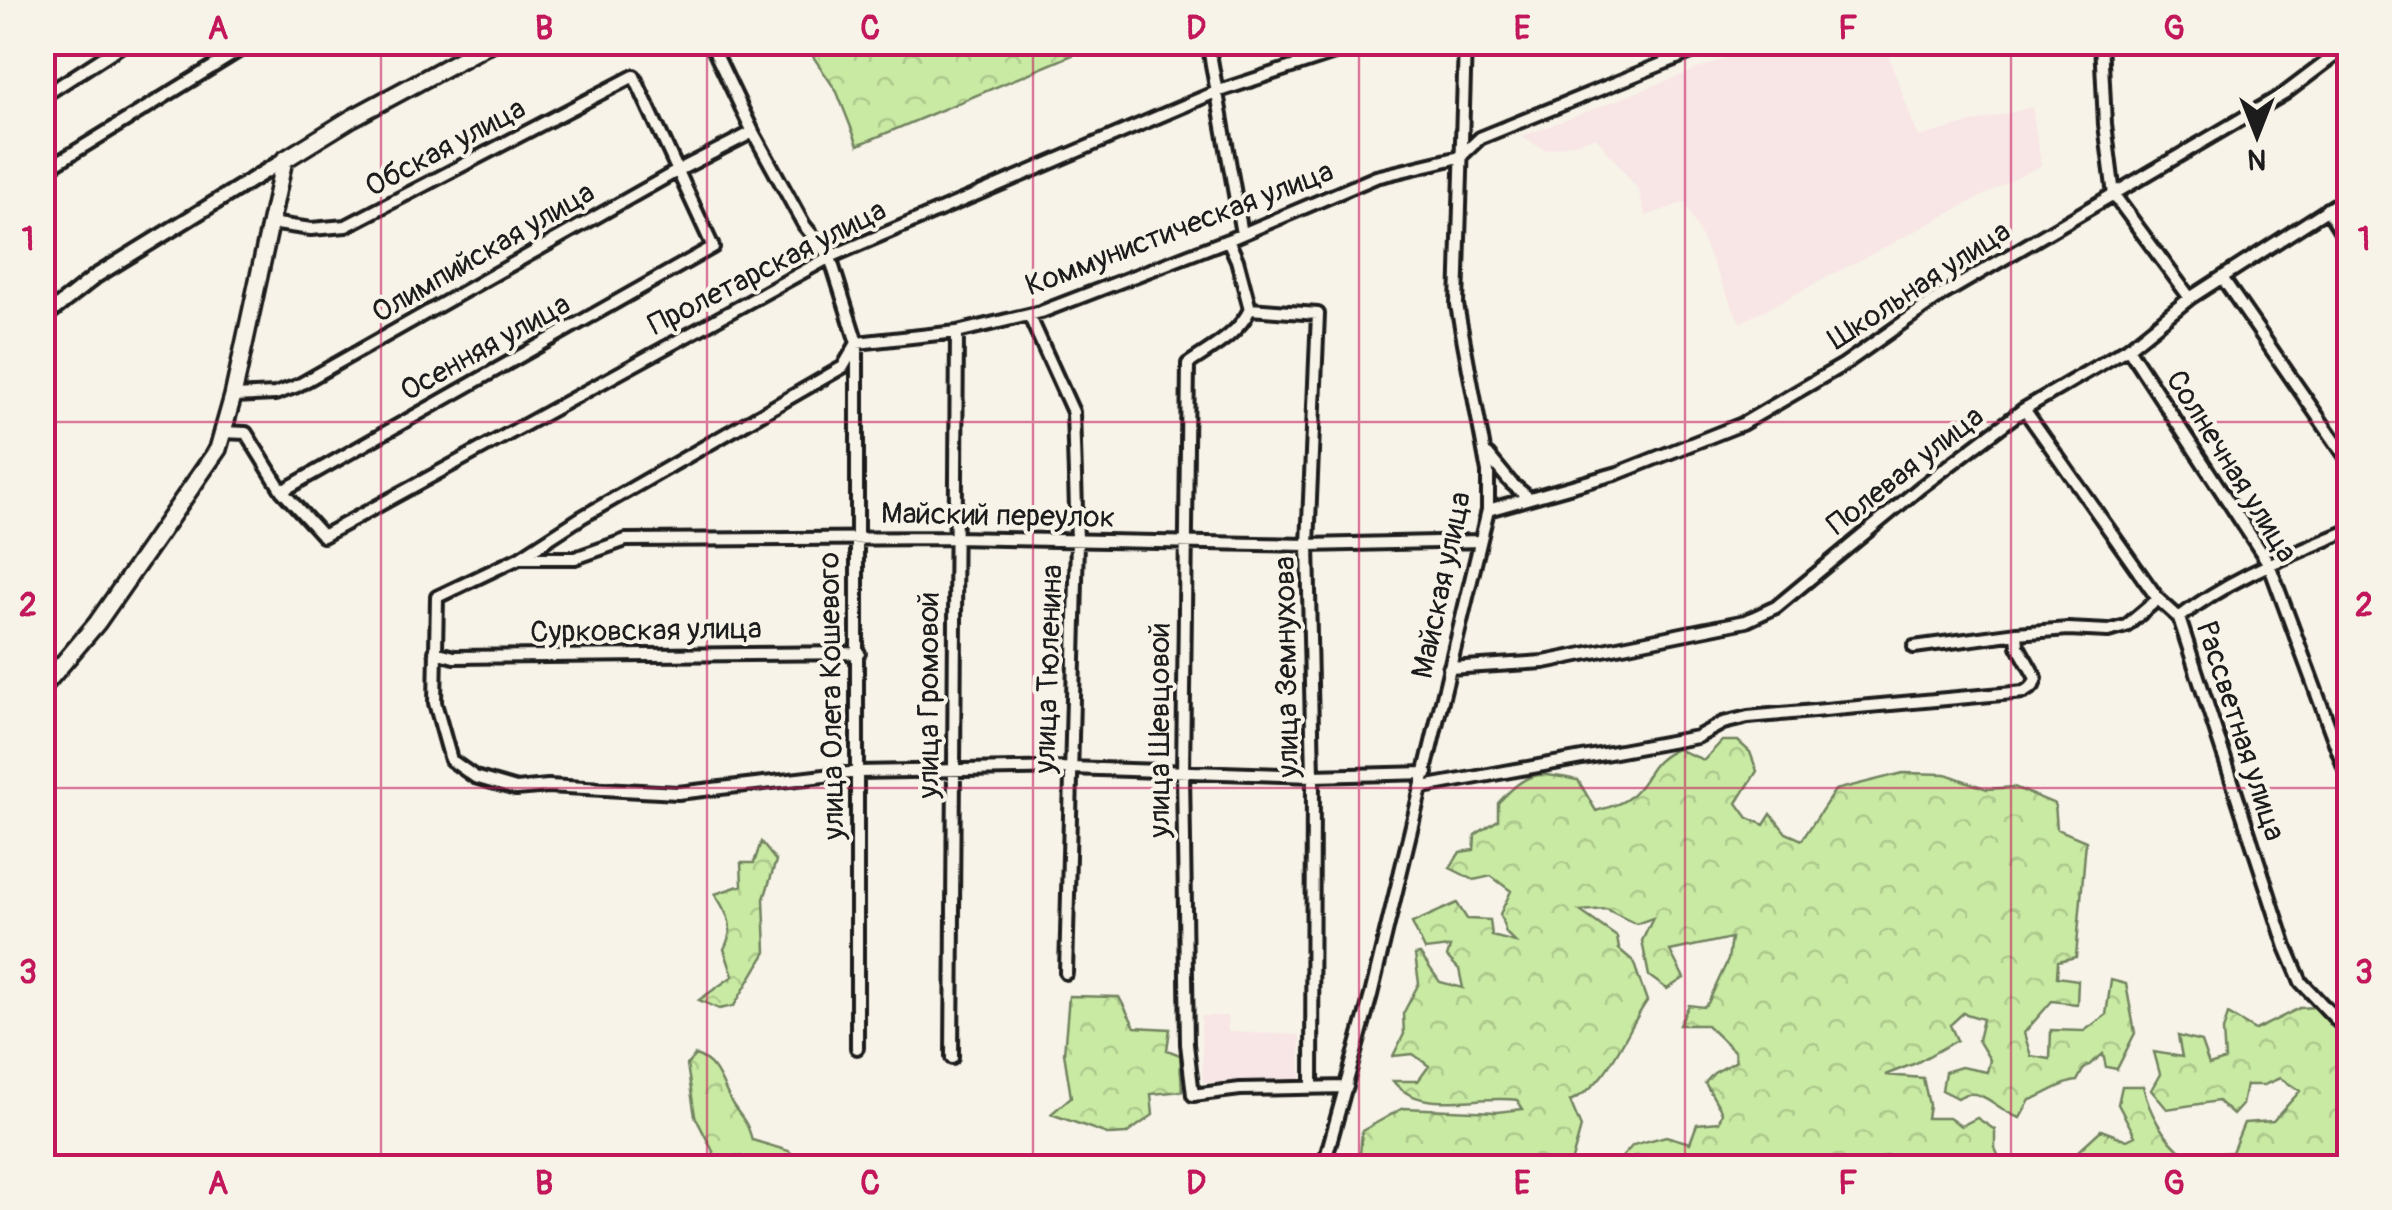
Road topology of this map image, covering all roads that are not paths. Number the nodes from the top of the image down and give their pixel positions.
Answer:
1 (128, 42) edge
2 (253, 42) edge
3 (493, 42) edge
4 (710, 42) edge
5 (1208, 42) edge
6 (1368, 42) edge
7 (1466, 42) edge
8 (1716, 42) edge
9 (2101, 42) edge
10 (2350, 44) edge
11 (1216, 92) junction
12 (42, 97) edge
13 (753, 132) junction
14 (1460, 158) junction
15 (284, 160) junction
16 (677, 171) junction
17 (42, 172) edge
18 (2114, 195) junction
19 (2350, 195) edge
20 (2327, 209) junction
21 (270, 223) junction
22 (1242, 234) junction
23 (1228, 240) junction
24 (2350, 246) edge
25 (830, 256) junction
26 (2222, 280) junction
27 (2190, 298) junction
28 (1250, 309) junction
29 (1029, 315) junction
30 (42, 318) edge
31 (956, 332) junction
32 (856, 343) junction
33 (2128, 348) junction
34 (233, 396) junction
35 (2024, 409) junction
36 (222, 432) junction
37 (1484, 450) junction
38 (2350, 463) edge
39 (282, 491) junction
40 (1529, 498) junction
41 (1488, 510) junction
42 (2350, 530) edge
43 (855, 538) junction
44 (954, 538) junction
45 (1077, 541) junction
46 (1480, 541) junction
47 (1186, 543) junction
48 (1308, 546) junction
49 (519, 558) junction
50 (2269, 564) junction
51 (2158, 599) junction
52 (2179, 618) junction
53 (2017, 633) junction
54 (1914, 647) dead end
55 (435, 652) junction
56 (859, 653) junction
57 (1449, 668) junction
58 (42, 688) edge
59 (1069, 768) junction
60 (954, 770) junction
61 (858, 772) junction
62 (1183, 772) junction
63 (1427, 773) junction
64 (1313, 776) junction
65 (2350, 783) edge
66 (1423, 787) junction
67 (1066, 974) dead end
68 (2350, 1034) edge
69 (857, 1048) dead end
70 (952, 1058) dead end
71 (1348, 1087) junction
72 (1312, 1088) junction
73 (1322, 1168) edge

1 - 12 street
2 - 17 street
3 - 15 main road
4 - 13 street
5 - 11 street
6 - 11 street, Пролетарская улица
7 - 14 street, Майская улица
8 - 14 street, Коммунистическая улица
9 - 18 street
10 - 18 street, Школьная улица
11 - 22 street
11 - 25 street, Пролетарская улица
13 - 16 street, Олимпийская улица
13 - 25 street
14 - 22 street, Коммунистическая улица
14 - 37 street, Майская улица
15 - 21 main road
15 - 30 street
16 - 21 street, Обская улица
16 - 34 street, Олимпийская улица
16 - 39 street, Осенняя улица
18 - 27 street
18 - 40 street, Школьная улица
19 - 20 street, Полевая улица
20 - 24 street
20 - 26 street, Полевая улица
21 - 34 main road
22 - 23 street, Коммунистическая улица
23 - 28 street
23 - 29 street, Коммунистическая улица
25 - 32 street, улица Олега Кошевого
25 - 39 street, Пролетарская улица
26 - 27 street, Полевая улица
26 - 38 street
27 - 33 street, Полевая улица
28 - 47 street, улица Шевцовой
28 - 48 street, улица Земнухова
29 - 31 street, Коммунистическая улица
29 - 45 street, улица Тюленина
31 - 32 street, Коммунистическая улица
31 - 44 street, улица Громовой
32 - 43 street, улица Олега Кошевого
32 - 49 street
33 - 35 street, Полевая улица
33 - 50 street, Солнечная улица
34 - 36 main road
35 - 51 street, Рассветная улица
35 - 57 street, Полевая улица
36 - 39 street
36 - 58 main road
37 - 40 street
37 - 41 street, Майская улица
40 - 41 street, Школьная улица
41 - 46 street, Майская улица
42 - 50 street
43 - 44 street, Майский переулок
43 - 49 street, Майский переулок
43 - 56 street, улица Олега Кошевого
44 - 45 street, Майский переулок
44 - 60 street, улица Громовой
45 - 47 street, Майский переулок
45 - 59 street, улица Тюленина
46 - 48 street, Майский переулок
46 - 57 street, Майская улица
47 - 48 street, Майский переулок
47 - 62 street, улица Шевцовой
48 - 64 street, улица Земнухова
49 - 55 street
50 - 52 street
50 - 65 street, Солнечная улица
51 - 52 street, Рассветная улица
51 - 53 street
52 - 68 street, Рассветная улица
53 - 54 street
53 - 66 street
55 - 56 street, Сурковская улица
55 - 61 street
56 - 61 street, улица Олега Кошевого
57 - 63 street, Майская улица
59 - 60 street
59 - 62 street
59 - 67 street, улица Тюленина
60 - 61 street
60 - 70 street, улица Громовой
61 - 69 street, улица Олега Кошевого
62 - 64 street
62 - 72 street, улица Шевцовой
63 - 64 street
63 - 66 street, Майская улица
64 - 72 street, улица Земнухова
66 - 71 street, Майская улица
71 - 72 street
71 - 73 street, Майская улица

